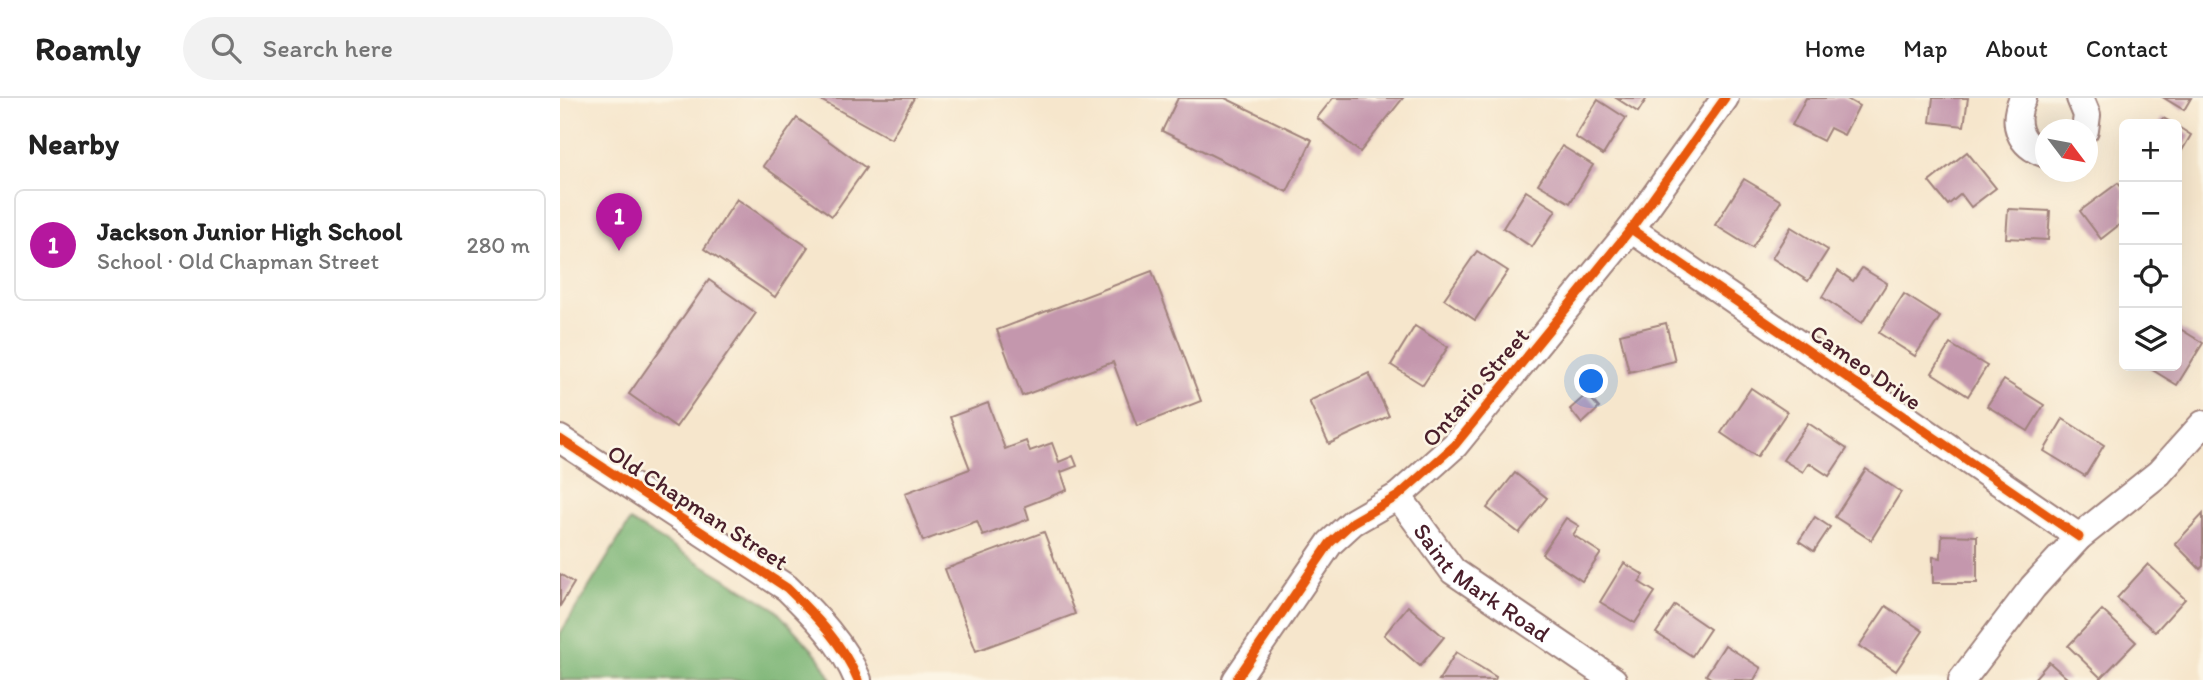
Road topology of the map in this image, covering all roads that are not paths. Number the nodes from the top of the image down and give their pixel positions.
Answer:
1 (1725, 98) edge
2 (2023, 98) edge
3 (2080, 98) edge
4 (2086, 119) edge
5 (2035, 149) edge
6 (1631, 229) junction
7 (2203, 424) edge
8 (560, 439) edge
9 (1398, 496) junction
10 (2079, 537) junction
11 (858, 680) edge
12 (1236, 680) edge
13 (1613, 680) edge
14 (1962, 680) edge

1 - 6 street, Ontario Street
2 - 5 street
3 - 4 street
6 - 9 street, Ontario Street
6 - 10 street, Cameo Drive
7 - 10 street
8 - 11 street, Old Chapman Street
9 - 12 street, Ontario Street
9 - 13 street, Saint Mark Road
10 - 14 street

